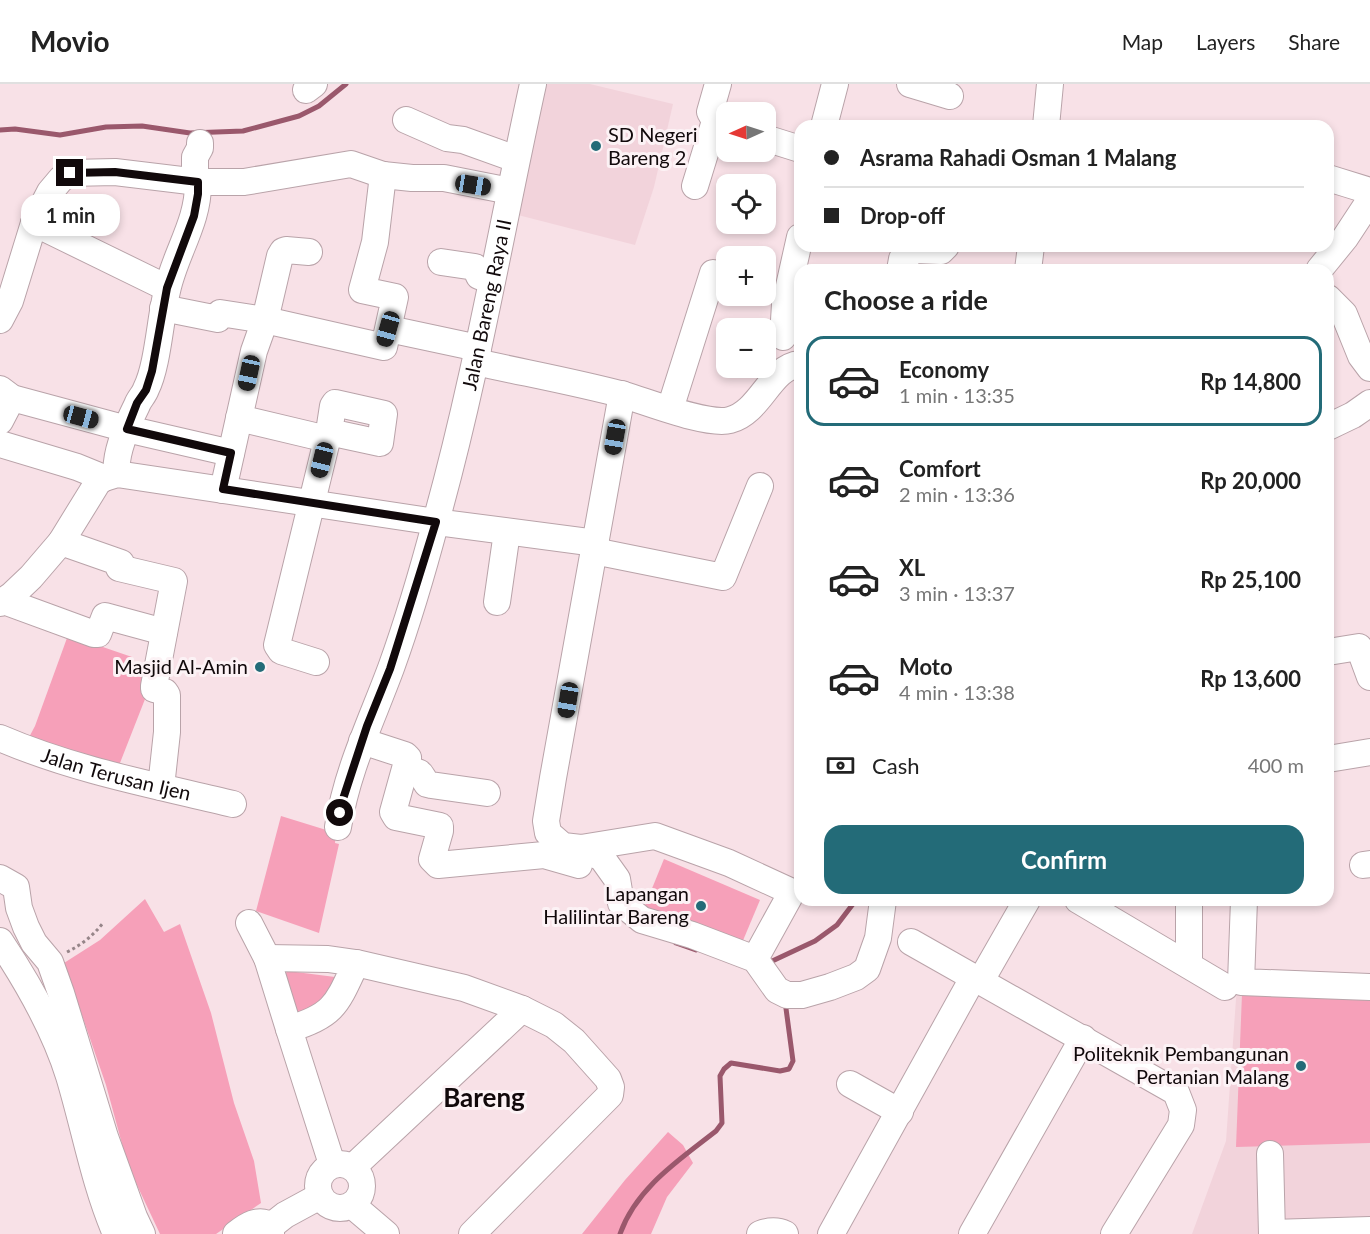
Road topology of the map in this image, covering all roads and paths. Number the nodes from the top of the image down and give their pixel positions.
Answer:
1 (533, 84) edge
2 (716, 84) edge
3 (835, 84) edge
4 (909, 84) edge
5 (1050, 84) edge
6 (950, 96) dead end
7 (716, 119) edge
8 (406, 120) dead end
9 (826, 120) edge
10 (1047, 120) edge
11 (716, 133) edge
12 (776, 141) edge
13 (200, 143) dead end
14 (794, 147) edge
15 (516, 159) junction
16 (383, 175) junction
17 (1334, 180) edge
18 (196, 181) junction
19 (695, 186) dead end
20 (510, 191) junction
21 (1370, 191) edge
22 (1370, 200) edge
23 (34, 222) junction
24 (1336, 234) edge
25 (794, 250) edge
26 (309, 252) dead end
27 (912, 252) edge
28 (441, 262) dead end
29 (901, 264) edge
30 (8, 268) edge
31 (716, 274) edge
32 (492, 280) junction
33 (776, 289) edge
34 (165, 298) junction
35 (1334, 304) edge
36 (0, 320) edge
37 (265, 320) junction
38 (388, 329) junction
39 (783, 337) dead end
40 (477, 355) junction
41 (794, 365) edge
42 (1369, 367) edge
43 (622, 394) junction
44 (4, 403) edge
45 (1370, 405) edge
46 (670, 409) junction
47 (239, 418) junction
48 (1334, 424) edge
49 (127, 429) junction
50 (328, 435) junction
51 (0, 444) edge
52 (231, 453) junction
53 (110, 476) junction
54 (760, 486) dead end
55 (223, 489) junction
56 (311, 504) junction
57 (436, 522) junction
58 (507, 532) junction
59 (61, 542) junction
60 (595, 547) junction
61 (2, 602) edge
62 (497, 602) dead end
63 (164, 632) junction
64 (1334, 651) edge
65 (316, 662) dead end
66 (1370, 677) edge
67 (0, 738) edge
68 (362, 741) junction
69 (1370, 753) edge
70 (1334, 758) edge
71 (406, 770) junction
72 (161, 787) junction
73 (487, 793) dead end
74 (233, 804) dead end
75 (338, 827) dead end
76 (581, 848) junction
77 (8, 883) edge
78 (621, 903) junction
79 (882, 906) edge
80 (1003, 906) edge
81 (1023, 906) edge
82 (1092, 906) edge
83 (1189, 906) edge
84 (1244, 906) edge
85 (103, 923) dead end
86 (249, 923) dead end
87 (0, 942) edge
88 (911, 942) dead end
89 (267, 958) junction
90 (50, 962) junction
91 (356, 963) junction
92 (1189, 965) junction
93 (761, 968) junction
94 (973, 978) junction
95 (1225, 987) dead end
96 (1370, 987) edge
97 (62, 993) junction
98 (38, 1004) junction
99 (522, 1009) junction
100 (289, 1029) junction
101 (1083, 1038) junction
102 (850, 1084) dead end
103 (900, 1112) junction
104 (1270, 1154) dead end
105 (343, 1166) junction
106 (320, 1196) junction
107 (352, 1205) junction
108 (271, 1230) edge
109 (1370, 1230) edge
110 (1272, 1233) edge
111 (116, 1234) edge
112 (142, 1234) edge
113 (236, 1234) edge
114 (386, 1234) edge
115 (472, 1234) edge
116 (760, 1234) edge
117 (785, 1234) edge
118 (831, 1234) edge
119 (972, 1234) edge
120 (1114, 1234) edge

1 - 15 street, Jalan Bareng Raya II
2 - 7 street
3 - 9 street
4 - 6 street
5 - 10 street
8 - 15 street
11 - 19 street
12 - 14 street
13 - 18 street
15 - 20 street, Jalan Bareng Raya II
16 - 18 street
16 - 20 street
16 - 38 street
17 - 21 street
18 - 23 street
18 - 34 street
20 - 32 street, Jalan Bareng Raya II
22 - 24 street
23 - 30 street
23 - 34 street
25 - 33 street
26 - 37 street
27 - 29 street
28 - 32 street
30 - 36 street
31 - 46 street
32 - 40 street, Jalan Bareng Raya II
33 - 39 street
34 - 37 street
34 - 49 street
35 - 42 street
37 - 38 street
37 - 47 street
38 - 40 street
40 - 43 street
40 - 57 street, Jalan Bareng Raya II
41 - 46 street
43 - 46 street
43 - 60 street
44 - 49 street
45 - 48 street
47 - 50 street
47 - 52 street
49 - 52 street
49 - 53 street
50 - 50 street
50 - 56 street
51 - 53 street
52 - 55 street
53 - 55 street
53 - 59 street
54 - 60 street
55 - 56 street
56 - 57 street
56 - 65 street
57 - 58 street
57 - 68 street, Jalan Bareng Raya II
58 - 60 street
58 - 62 street
59 - 61 street
59 - 63 street
60 - 76 street
61 - 63 street
63 - 72 street
64 - 66 street
67 - 72 street, Jalan Terusan Ijen
68 - 71 street
68 - 75 street, Jalan Bareng Raya II
69 - 70 street
71 - 73 street
71 - 78 street
72 - 74 street, Jalan Terusan Ijen
76 - 78 street
76 - 93 street
77 - 90 street
78 - 93 street
79 - 93 street
80 - 94 street
81 - 94 street
82 - 92 street
83 - 92 street
84 - 96 street
85 - 90 path
86 - 89 street
87 - 98 street
88 - 94 street
89 - 91 street
89 - 100 street
90 - 97 street
91 - 99 street
91 - 100 street
92 - 95 street
94 - 101 street
94 - 103 street
97 - 98 street
97 - 112 street
98 - 111 street
99 - 105 street
99 - 115 street
100 - 105 street
101 - 119 street
101 - 120 street
102 - 103 street
103 - 118 street
104 - 110 street
105 - 106 street
105 - 107 street
106 - 107 street
106 - 108 street
107 - 114 street
108 - 113 street
109 - 110 street
116 - 117 street

